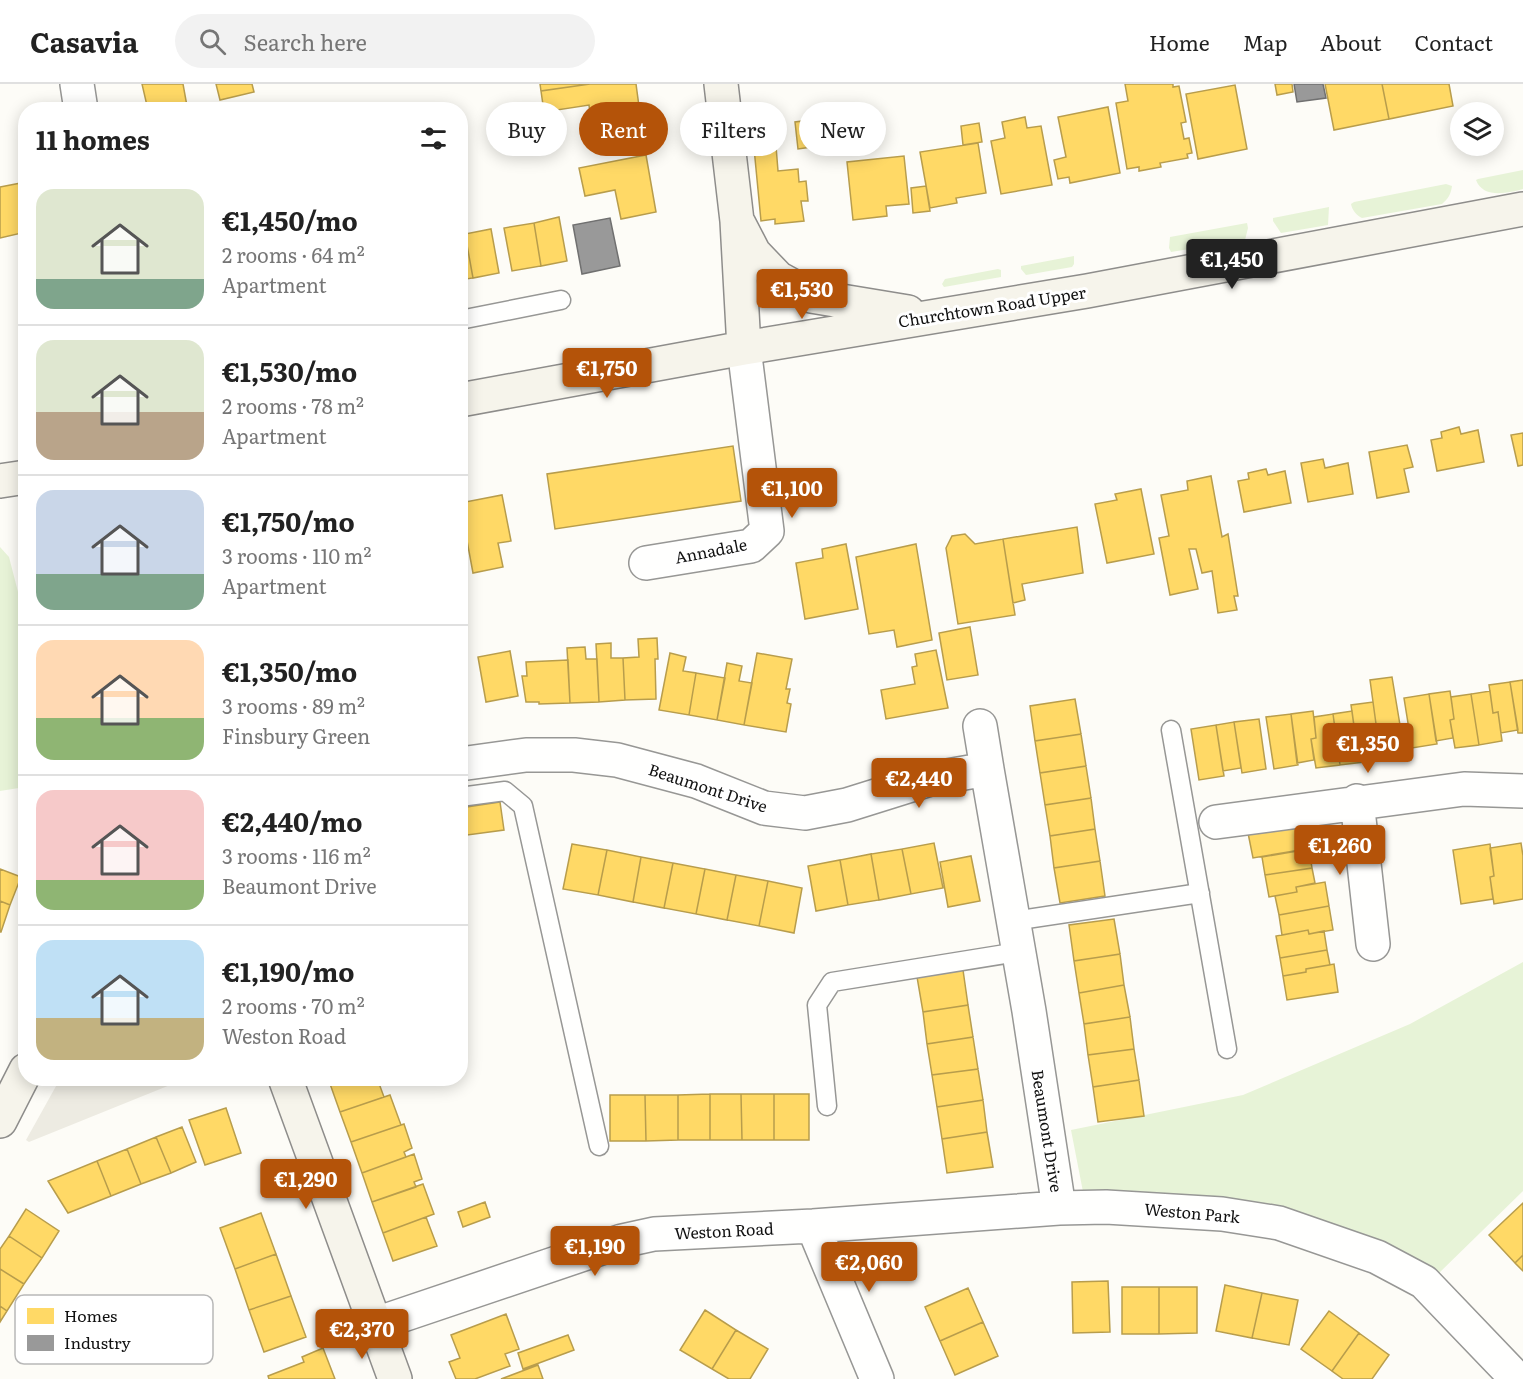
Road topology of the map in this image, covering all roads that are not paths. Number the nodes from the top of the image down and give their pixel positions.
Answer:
1 (76, 84) edge
2 (721, 84) edge
3 (79, 102) edge
4 (1523, 210) edge
5 (737, 221) junction
6 (561, 300) dead end
7 (931, 316) junction
8 (468, 318) edge
9 (744, 348) junction
10 (468, 399) edge
11 (18, 478) edge
12 (0, 481) edge
13 (646, 563) dead end
14 (980, 726) dead end
15 (1171, 730) dead end
16 (468, 763) edge
17 (987, 769) junction
18 (1523, 790) edge
19 (468, 796) edge
20 (1357, 801) junction
21 (1216, 822) dead end
22 (1200, 893) junction
23 (1016, 937) junction
24 (1373, 944) dead end
25 (1227, 1049) dead end
26 (18, 1086) edge
27 (288, 1086) edge
28 (827, 1106) dead end
29 (0, 1121) edge
30 (599, 1146) dead end
31 (1059, 1208) junction
32 (813, 1226) junction
33 (376, 1324) junction
34 (395, 1379) edge
35 (877, 1379) edge
36 (1517, 1379) edge

1 - 3 street
2 - 5 main road
4 - 7 main road, Churchtown Road Upper
5 - 7 main road
5 - 9 main road
6 - 8 lane
7 - 9 main road, Churchtown Road Upper
9 - 10 main road, Churchtown Road Upper
9 - 13 street, Annadale
11 - 12 main road
14 - 17 street, Beaumont Drive
15 - 22 lane
16 - 17 street, Beaumont Drive
17 - 23 street, Beaumont Drive
18 - 20 street
19 - 30 lane
20 - 21 street
20 - 24 street
22 - 23 lane
22 - 25 lane
23 - 28 lane
23 - 31 street, Beaumont Drive
26 - 29 main road
27 - 33 main road
31 - 32 street, Weston Park
31 - 36 street, Weston Park
32 - 33 street, Weston Road
32 - 35 street
33 - 34 main road

